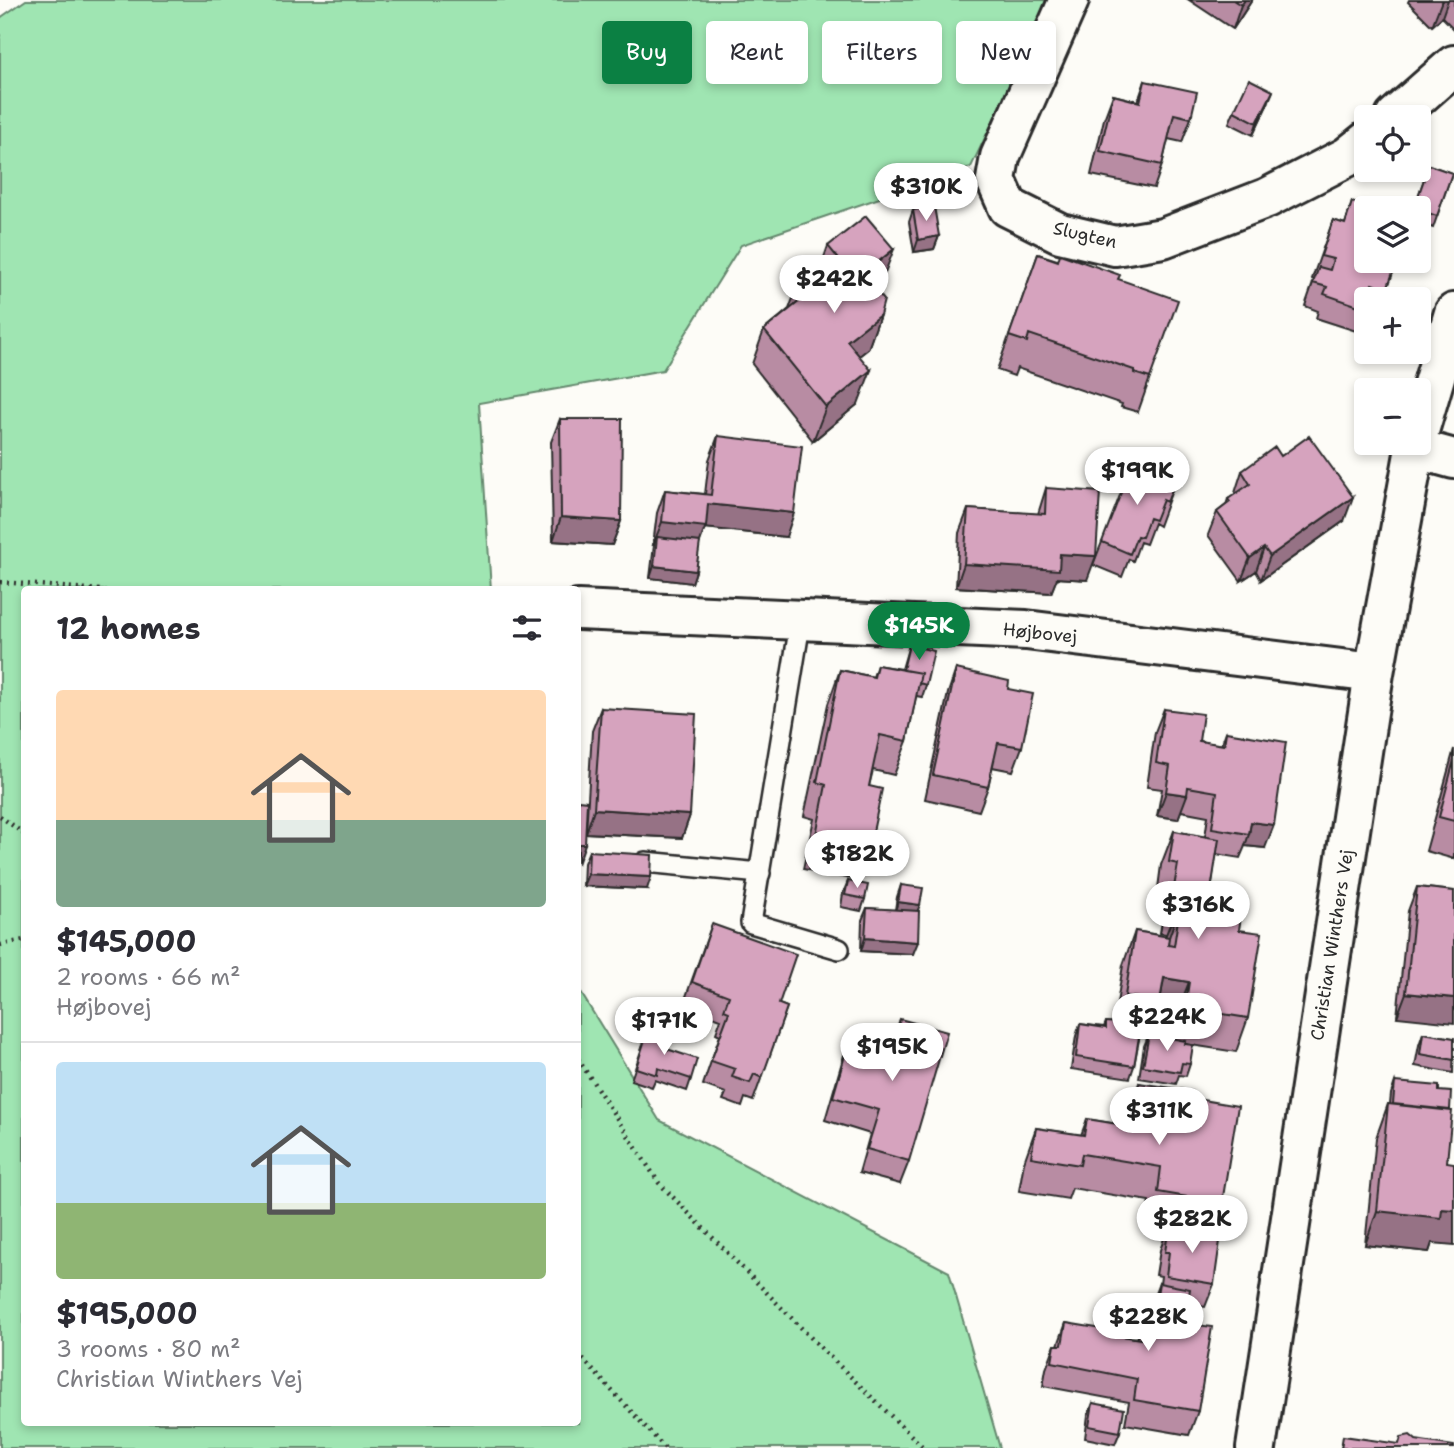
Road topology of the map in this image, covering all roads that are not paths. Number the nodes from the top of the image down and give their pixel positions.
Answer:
1 (1069, 0) edge
2 (1454, 65) edge
3 (1409, 105) edge
4 (1354, 151) edge
5 (1454, 313) edge
6 (1431, 393) edge
7 (1431, 448) edge
8 (1414, 455) edge
9 (1454, 460) edge
10 (581, 610) edge
11 (801, 618) junction
12 (1374, 673) junction
13 (645, 862) edge
14 (760, 873) junction
15 (839, 950) dead end
16 (1256, 1448) edge

1 - 4 street, Slugten
2 - 3 street
5 - 6 street, Christian Winthers Vej
7 - 9 street
8 - 12 street, Christian Winthers Vej
10 - 11 street, Højbovej
11 - 12 street, Højbovej
11 - 14 lane
12 - 16 street, Christian Winthers Vej
13 - 14 lane
14 - 15 lane

